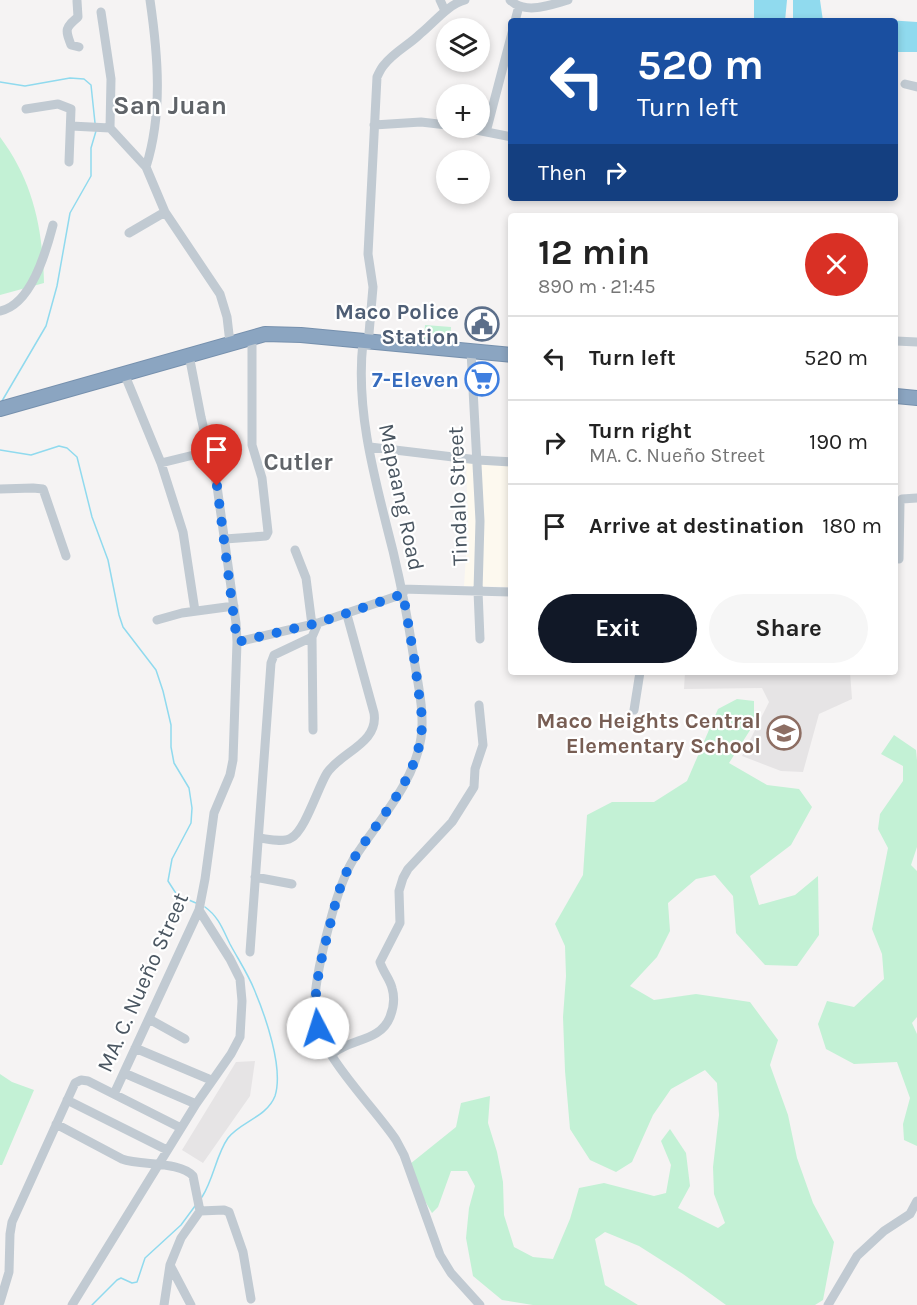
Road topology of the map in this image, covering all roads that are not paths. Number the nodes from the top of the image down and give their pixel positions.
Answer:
1 (79, 0) edge
2 (150, 0) edge
3 (440, 0) edge
4 (510, 0) edge
5 (568, 0) edge
6 (459, 1) edge
7 (519, 6) junction
8 (445, 11) junction
9 (101, 12) dead end
10 (516, 18) edge
11 (79, 47) dead end
12 (508, 48) edge
13 (905, 84) dead end
14 (917, 87) edge
15 (26, 110) dead end
16 (490, 117) edge
17 (436, 124) edge
18 (374, 125) junction
19 (71, 126) junction
20 (110, 128) junction
21 (490, 133) edge
22 (508, 136) edge
23 (69, 162) dead end
24 (146, 167) junction
25 (165, 212) junction
26 (53, 225) dead end
27 (129, 233) dead end
28 (0, 311) edge
29 (248, 340) junction
30 (898, 341) edge
31 (917, 342) edge
32 (230, 343) junction
33 (366, 345) junction
34 (189, 355) junction
35 (470, 355) junction
36 (508, 355) edge
37 (508, 361) edge
38 (124, 373) junction
39 (898, 396) edge
40 (917, 398) edge
41 (898, 403) edge
42 (917, 406) edge
43 (6, 407) edge
44 (370, 447) junction
45 (210, 451) junction
46 (478, 460) junction
47 (508, 462) edge
48 (160, 463) junction
49 (0, 489) edge
50 (917, 498) edge
51 (225, 539) junction
52 (294, 550) dead end
53 (66, 556) dead end
54 (899, 559) dead end
55 (402, 591) junction
56 (478, 591) junction
57 (508, 592) edge
58 (234, 606) junction
59 (195, 611) junction
60 (347, 615) junction
61 (157, 620) dead end
62 (315, 624) junction
63 (312, 637) junction
64 (480, 639) dead end
65 (237, 642) junction
66 (640, 675) edge
67 (479, 705) dead end
68 (634, 710) dead end
69 (313, 730) dead end
70 (259, 838) junction
71 (255, 877) junction
72 (292, 884) dead end
73 (199, 910) junction
74 (250, 952) dead end
75 (149, 1019) junction
76 (185, 1039) dead end
77 (135, 1048) junction
78 (332, 1054) junction
79 (124, 1073) junction
80 (211, 1080) junction
81 (114, 1094) junction
82 (67, 1100) junction
83 (196, 1104) junction
84 (56, 1124) junction
85 (181, 1128) junction
86 (167, 1150) junction
87 (158, 1164) junction
88 (917, 1201) edge
89 (200, 1211) junction
90 (170, 1265) junction
91 (251, 1299) dead end
92 (0, 1302) edge
93 (72, 1305) edge
94 (164, 1305) edge
95 (191, 1305) edge
96 (480, 1305) edge
97 (828, 1305) edge

1 - 11 street
2 - 24 street
3 - 8 street
4 - 7 street
5 - 7 street
6 - 8 street, Mapaang Road
7 - 10 street
8 - 18 street, Mapaang Road
9 - 20 street
12 - 16 street
13 - 14 street
15 - 19 street
17 - 18 street
18 - 33 street, Mapaang Road
19 - 20 street
19 - 23 street
20 - 24 street
21 - 22 street
24 - 25 street
25 - 27 street
25 - 32 street
26 - 28 street
29 - 32 highway
29 - 33 highway
29 - 51 street
30 - 31 street
32 - 34 highway
33 - 35 highway
33 - 44 street, Mapaang Road
34 - 38 highway
34 - 45 street, MA. C. Nueño Street
35 - 36 highway
35 - 37 highway
35 - 46 street, Tindalo Street
38 - 43 highway
38 - 48 street
39 - 40 highway
41 - 42 highway
44 - 46 street
44 - 55 street, Mapaang Road
45 - 48 street
45 - 51 street, MA. C. Nueño Street
46 - 47 street
46 - 56 street, Tindalo Street
48 - 59 street
49 - 53 street
50 - 54 street
51 - 58 street, MA. C. Nueño Street
52 - 62 street
55 - 56 street
55 - 60 street
55 - 78 street, Mapaang Road
56 - 57 street
56 - 64 street, Tindalo Street
58 - 59 street
58 - 65 street, MA. C. Nueño Street
59 - 61 street
60 - 62 street
60 - 70 street
62 - 63 street
62 - 65 street
63 - 69 street
63 - 70 street
65 - 73 street, MA. C. Nueño Street
66 - 68 street
67 - 78 street
70 - 71 street
71 - 72 street
71 - 74 street
73 - 75 street, MA. C. Nueño Street
73 - 80 street
75 - 76 street
75 - 77 street, MA. C. Nueño Street
77 - 79 street, MA. C. Nueño Street
77 - 80 street
78 - 96 street, Mapaang Road
79 - 81 street, MA. C. Nueño Street
79 - 83 street
80 - 83 street
81 - 82 street
81 - 85 street
82 - 84 street
82 - 86 street
83 - 85 street
84 - 87 street
84 - 92 street
85 - 86 street
86 - 87 street
87 - 89 street
87 - 93 street
88 - 97 street
89 - 90 street
89 - 91 street
90 - 94 street
90 - 95 street

